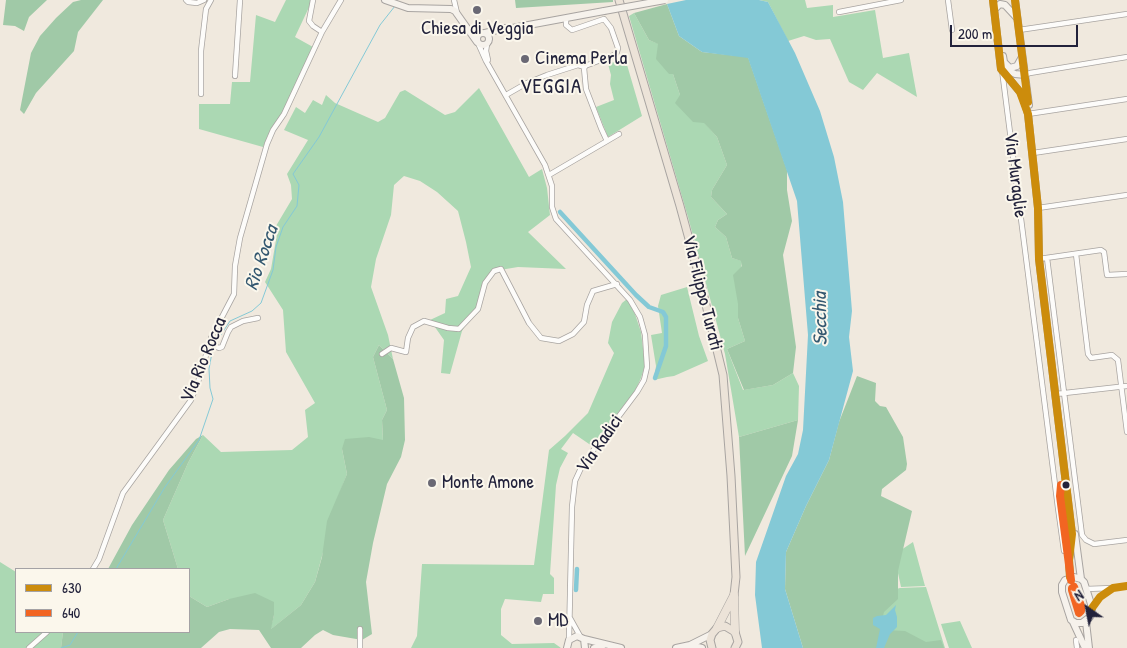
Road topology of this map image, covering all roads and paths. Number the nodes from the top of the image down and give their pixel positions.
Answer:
1 (186, 0) edge
2 (204, 0) edge
3 (211, 0) edge
4 (240, 0) edge
5 (313, 0) edge
6 (341, 0) edge
7 (385, 0) edge
8 (454, 0) edge
9 (619, 0) edge
10 (665, 0) edge
11 (901, 0) edge
12 (948, 0) edge
13 (993, 0) edge
14 (1015, 0) edge
15 (994, 9) junction
16 (839, 12) dead end
17 (457, 13) junction
18 (1127, 14) edge
19 (566, 18) junction
20 (1017, 18) junction
21 (465, 25) junction
22 (997, 27) junction
23 (952, 30) dead end
24 (1019, 30) junction
25 (322, 32) junction
26 (486, 37) junction
27 (478, 42) junction
28 (999, 46) junction
29 (1022, 56) junction
30 (1127, 57) edge
31 (488, 63) junction
32 (585, 67) junction
33 (1002, 69) junction
34 (1025, 75) junction
35 (235, 76) dead end
36 (201, 94) dead end
37 (506, 95) junction
38 (1127, 99) edge
39 (1028, 114) junction
40 (619, 134) dead end
41 (1127, 139) edge
42 (607, 141) junction
43 (1033, 153) junction
44 (549, 175) junction
45 (1127, 195) edge
46 (1038, 208) junction
47 (1076, 254) junction
48 (1047, 258) junction
49 (1039, 259) junction
50 (1127, 274) edge
51 (617, 284) junction
52 (258, 318) dead end
53 (212, 346) junction
54 (382, 354) dead end
55 (1127, 386) edge
56 (1121, 387) junction
57 (1064, 393) junction
58 (1056, 394) junction
59 (1127, 432) edge
60 (1064, 459) junction
61 (1127, 540) edge
62 (1070, 551) junction
63 (94, 568) edge
64 (1070, 577) junction
65 (1081, 579) junction
66 (1127, 586) edge
67 (1086, 588) junction
68 (1113, 588) junction
69 (734, 595) junction
70 (1092, 608) junction
71 (570, 618) junction
72 (1073, 622) junction
73 (1086, 622) junction
74 (360, 629) dead end
75 (714, 631) junction
76 (735, 632) junction
77 (46, 633) edge
78 (582, 638) junction
79 (569, 639) junction
80 (1076, 640) dead end
81 (604, 645) junction
82 (690, 645) junction
83 (29, 648) edge
84 (360, 648) edge
85 (567, 648) edge
86 (586, 648) edge
87 (594, 648) edge
88 (621, 648) edge
89 (676, 648) edge
90 (702, 648) edge
91 (712, 648) edge
92 (736, 648) edge
93 (1077, 648) edge
94 (1087, 648) edge

1 - 2 street
3 - 36 street
4 - 35 street
5 - 25 street
6 - 25 street, Via Rio Rocca
7 - 17 main road
8 - 17 street
9 - 69 main road, Via Filippo Turati
10 - 19 main road, bridge
11 - 16 street
12 - 23 street
13 - 15 main road, Via Muraglie
14 - 20 main road
15 - 20 main road
15 - 22 main road, Via Muraglie
17 - 21 main road
18 - 24 street
19 - 26 main road
19 - 32 street
20 - 24 main road
21 - 26 main road
21 - 27 main road
22 - 28 main road, Via Muraglie
22 - 29 main road
24 - 29 main road
25 - 53 street, Via Rio Rocca
26 - 27 main road
26 - 27 main road
26 - 31 street
27 - 31 street, Via Radici
28 - 33 main road, Via Muraglie
28 - 34 main road
29 - 34 main road
30 - 34 street
31 - 37 street, Via Radici
32 - 37 street
32 - 42 street
33 - 39 main road
33 - 62 street, Via Muraglie
34 - 39 main road
37 - 44 street, Via Radici
38 - 39 street
39 - 43 main road
40 - 42 street
41 - 43 street
42 - 44 street
43 - 46 main road
44 - 51 street, Via Radici
45 - 46 street
46 - 49 main road
47 - 48 street
47 - 50 street
47 - 56 street
48 - 49 street
48 - 57 street
49 - 58 main road
51 - 54 street
51 - 71 street, Via Radici
52 - 53 street
53 - 63 street, Via Rio Rocca
55 - 56 street
56 - 57 street
56 - 59 street
57 - 58 street
57 - 61 street
58 - 60 main road
60 - 62 main road
60 - 65 main road
62 - 64 main road
64 - 65 main road
64 - 72 main road
65 - 67 main road
66 - 68 street
67 - 68 street
67 - 70 main road
68 - 70 street
69 - 75 highway
69 - 76 highway
70 - 73 main road
71 - 78 street
71 - 79 street, Via Radici
72 - 73 main road
72 - 94 main road
73 - 94 main road
74 - 84 street
75 - 76 main road
75 - 82 main road
75 - 91 main road
76 - 92 main road
77 - 83 street
78 - 79 main road
78 - 81 main road
78 - 86 main road
79 - 85 main road
80 - 93 street
81 - 87 main road
81 - 88 main road
82 - 89 main road
82 - 90 main road

